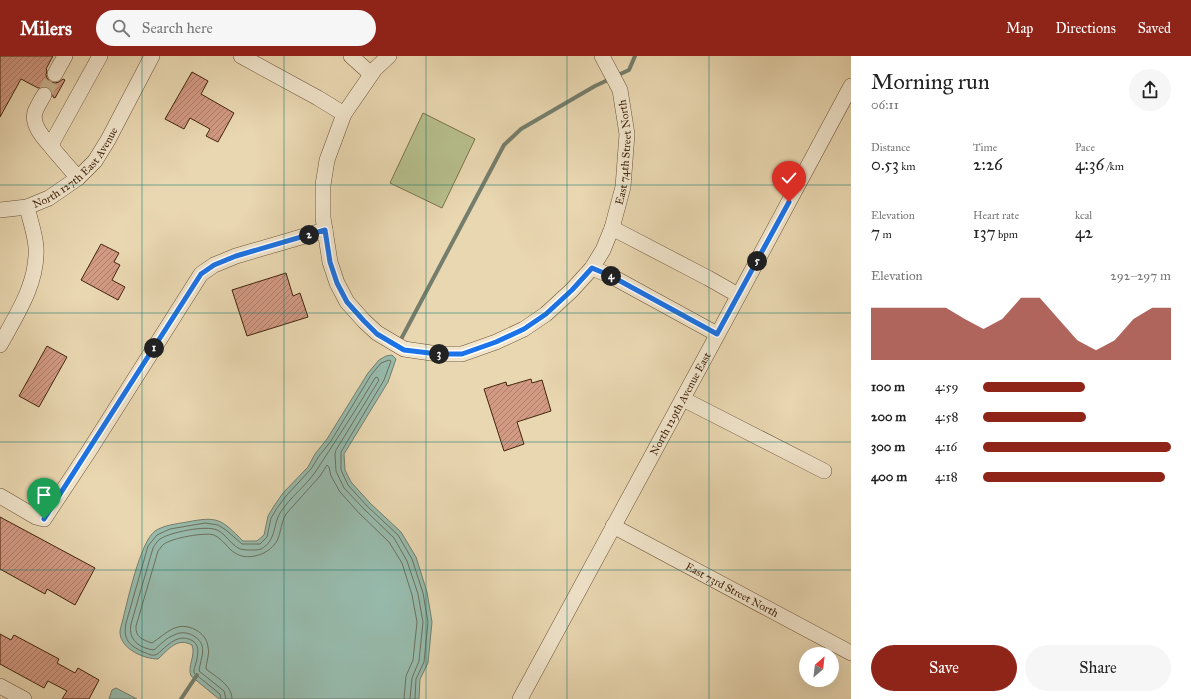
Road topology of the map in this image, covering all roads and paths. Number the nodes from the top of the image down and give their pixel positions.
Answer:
1 (65, 56) edge
2 (100, 56) edge
3 (152, 56) edge
4 (241, 56) edge
5 (351, 56) edge
6 (389, 56) edge
7 (602, 56) edge
8 (55, 74) tunnel mouth
9 (371, 74) junction
10 (851, 86) edge
11 (44, 95) tunnel mouth
12 (344, 114) junction
13 (53, 149) junction
14 (78, 178) junction
15 (27, 207) junction
16 (0, 210) edge
17 (612, 228) junction
18 (325, 230) junction
19 (592, 268) junction
20 (738, 295) junction
21 (717, 334) junction
22 (0, 345) edge
23 (684, 399) junction
24 (824, 471) dead end
25 (0, 496) edge
26 (613, 526) junction
27 (851, 653) edge
28 (0, 686) edge
29 (20, 698) edge
30 (520, 699) edge

1 - 8 street
2 - 13 street
3 - 14 street, North 127th East Avenue
4 - 12 street
5 - 9 street
6 - 9 street, East 74th Street North
7 - 17 street, East 74th Street North
9 - 12 street, East 74th Street North
10 - 20 street, North 129th Avenue East
11 - 13 street
12 - 18 street, East 74th Street North
13 - 14 street
14 - 15 street, North 127th East Avenue
15 - 16 street
15 - 22 street, North 127th East Avenue
17 - 19 street, East 74th Street North
17 - 20 street
18 - 19 street, East 74th Street North
18 - 25 street
19 - 21 street
20 - 21 street, North 129th Avenue East
21 - 23 street, North 129th Avenue East
23 - 24 street
23 - 26 street, North 129th Avenue East
26 - 27 street, East 73rd Street North
26 - 30 street, North 129th Avenue East
28 - 29 street

